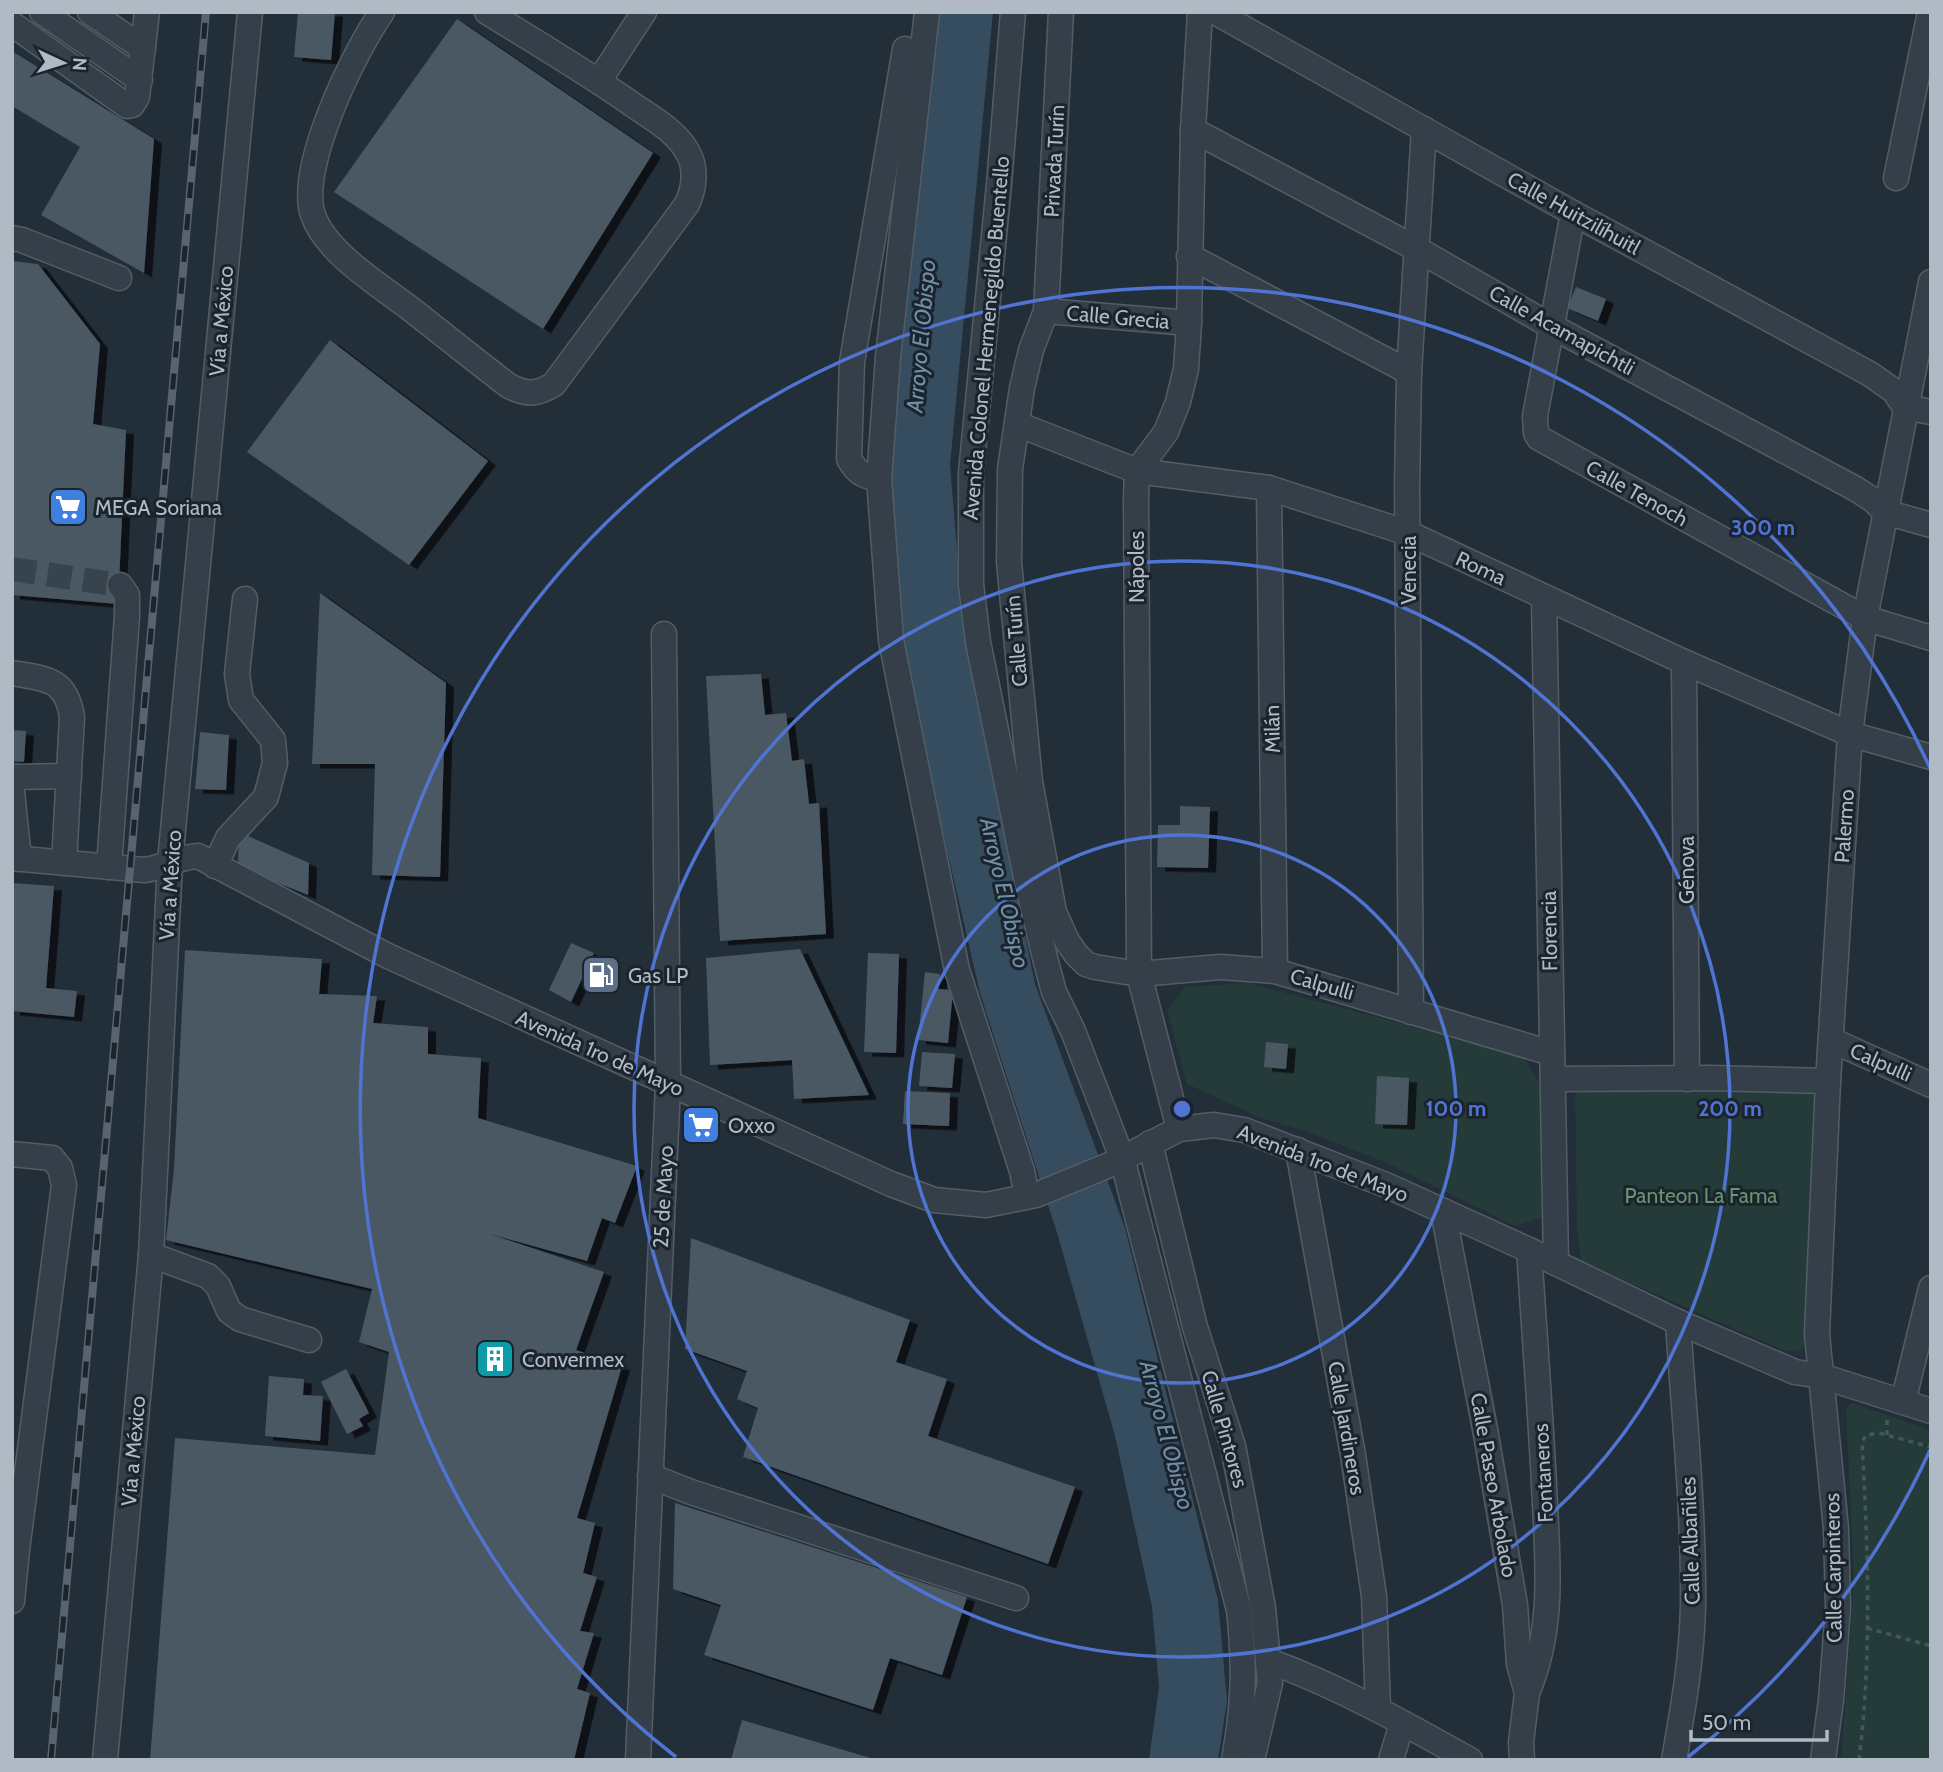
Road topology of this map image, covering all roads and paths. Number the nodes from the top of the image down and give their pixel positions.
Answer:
1 (42, 12) edge
2 (90, 12) edge
3 (147, 12) edge
4 (250, 12) edge
5 (382, 12) edge
6 (487, 12) edge
7 (644, 12) edge
8 (927, 12) edge
9 (1013, 12) edge
10 (1061, 12) edge
11 (1200, 12) edge
12 (1215, 12) edge
13 (1930, 12) edge
14 (123, 23) edge
15 (12, 24) edge
16 (143, 48) junction
17 (905, 49) dead end
18 (139, 80) junction
19 (599, 81) junction
20 (1424, 129) junction
21 (1193, 130) junction
22 (1896, 178) dead end
23 (1573, 214) junction
24 (12, 238) edge
25 (1417, 249) junction
26 (1189, 256) junction
27 (119, 278) dead end
28 (1931, 282) edge
29 (1046, 311) junction
30 (1189, 323) junction
31 (1551, 326) junction
32 (1409, 372) junction
33 (1905, 407) junction
34 (1931, 412) edge
35 (1017, 424) junction
36 (1137, 471) junction
37 (879, 479) junction
38 (1269, 488) junction
39 (1885, 512) junction
40 (1931, 525) edge
41 (1408, 533) junction
42 (120, 585) dead end
43 (1544, 598) junction
44 (245, 599) dead end
45 (1865, 618) junction
46 (664, 634) dead end
47 (1931, 638) edge
48 (1684, 662) junction
49 (12, 673) edge
50 (1850, 734) junction
51 (1931, 757) edge
52 (69, 776) junction
53 (12, 777) edge
54 (12, 792) edge
55 (16, 858) edge
56 (170, 862) junction
57 (64, 863) junction
58 (215, 866) junction
59 (109, 867) junction
60 (1086, 964) joint
61 (1275, 971) junction
62 (1139, 974) junction
63 (1411, 1012) junction
64 (1831, 1040) junction
65 (1551, 1053) junction
66 (1553, 1079) junction
67 (1687, 1079) junction
68 (1828, 1081) junction
69 (668, 1084) junction
70 (1931, 1085) edge
71 (1180, 1129) junction
72 (1150, 1143) junction
73 (1298, 1150) junction
74 (12, 1154) edge
75 (1118, 1160) junction
76 (1031, 1196) junction
77 (1443, 1211) junction
78 (1529, 1250) junction
79 (151, 1255) junction
80 (1556, 1263) junction
81 (1931, 1287) edge
82 (1678, 1322) junction
83 (309, 1340) dead end
84 (1821, 1376) junction
85 (1903, 1402) junction
86 (1931, 1411) edge
87 (1931, 1447) edge
88 (650, 1476) junction
89 (1016, 1598) dead end
90 (12, 1601) edge
91 (1867, 1628) junction
92 (1931, 1646) edge
93 (1269, 1661) junction
94 (1527, 1693) junction
95 (1378, 1708) junction
96 (1402, 1723) junction
97 (105, 1760) edge
98 (638, 1760) edge
99 (1234, 1760) edge
100 (1252, 1760) edge
101 (1391, 1760) edge
102 (1470, 1760) edge
103 (1522, 1760) edge
104 (1674, 1760) edge
105 (1823, 1760) edge
106 (1859, 1760) edge

1 - 18 street
2 - 14 street
3 - 16 street
4 - 56 street, Vía a México
5 - 19 street
6 - 19 street
7 - 19 street
8 - 37 street
9 - 75 street, Avenida Colonel Hermenegildo Buentello
10 - 29 street, Privada Turín
11 - 21 street
12 - 20 street, Calle Huitzilíhuitl
13 - 22 street
14 - 16 street
15 - 18 street
16 - 18 street
17 - 37 street
20 - 23 street, Calle Huitzilíhuitl
20 - 25 street, Venecia
21 - 25 street, Calle Acamapichtli
21 - 26 street
23 - 31 street
23 - 33 street, Calle Huitzilíhuitl
24 - 27 street
25 - 31 street, Calle Acamapichtli
25 - 32 street, Venecia
26 - 30 street
26 - 32 street
28 - 33 street, Palermo
29 - 30 street, Calle Grecia
29 - 35 street, Calle Turín
30 - 36 street
31 - 39 street, Calle Acamapichtli
31 - 45 street, Calle Tenoch
32 - 41 street, Venecia
33 - 34 street
33 - 39 street, Palermo
35 - 36 street, Roma
35 - 60 street, Calle Turín
36 - 38 street, Roma
36 - 62 street, Nápoles
37 - 76 street
38 - 41 street, Roma
38 - 61 street, Milán
39 - 40 street, Calle Acamapichtli
39 - 45 street, Palermo
41 - 43 street, Roma
41 - 63 street, Venecia
42 - 59 street
43 - 48 street, Roma
43 - 65 street, Florencia
44 - 58 street
45 - 47 street, Calle Tenoch
45 - 50 street, Palermo
46 - 69 street, 25 de Mayo
48 - 50 street, Roma
48 - 67 street, Génova
49 - 52 street
50 - 51 street, Roma
50 - 64 street, Palermo
52 - 53 street
52 - 57 street
54 - 55 street
55 - 57 street, Avenida 1ro de Mayo
56 - 58 street, Avenida 1ro de Mayo
56 - 59 street, Avenida 1ro de Mayo
56 - 79 street, Vía a México
57 - 59 street, Avenida 1ro de Mayo
58 - 69 street, Avenida 1ro de Mayo
60 - 62 street, Calpulli
61 - 62 street, Calpulli
61 - 63 street, Calpulli
62 - 71 street, Nápoles
63 - 65 street, Calpulli
64 - 68 street, Palermo
64 - 70 street, Calpulli
65 - 66 street, Florencia
66 - 67 street, Calpulli
66 - 80 street, Florencia
67 - 68 street, Calpulli
68 - 84 street, Palermo
69 - 76 street, Avenida 1ro de Mayo
69 - 88 street, 25 de Mayo
71 - 72 street, Avenida 1ro de Mayo
71 - 73 street, Avenida 1ro de Mayo
72 - 75 street, Avenida 1ro de Mayo
72 - 93 street, Calle Pintores
73 - 77 street, Avenida 1ro de Mayo
73 - 95 street, Calle Jardineros
74 - 90 street
75 - 76 street, Avenida 1ro de Mayo
75 - 99 street, Avenida Colonel Hermenegildo Buentello
77 - 78 street, Avenida 1ro de Mayo
77 - 94 street, Calle Paseo Arbolado
78 - 80 street, Avenida 1ro de Mayo
78 - 94 street, Fontaneros
79 - 83 street
79 - 97 street, Vía a México
80 - 82 street, Avenida 1ro de Mayo
81 - 85 street
82 - 84 street, Avenida 1ro de Mayo
82 - 104 street, Calle Albañiles
84 - 85 street, Avenida 1ro de Mayo
84 - 105 street, Calle Carpinteros
85 - 86 street, Avenida 1ro de Mayo
87 - 91 path
88 - 89 street
88 - 98 street, 25 de Mayo
91 - 92 path
91 - 106 path
93 - 95 street
93 - 100 street, Calle Pintores
94 - 103 street, Calle Paseo Arbolado
95 - 96 street
96 - 101 street
96 - 102 street

